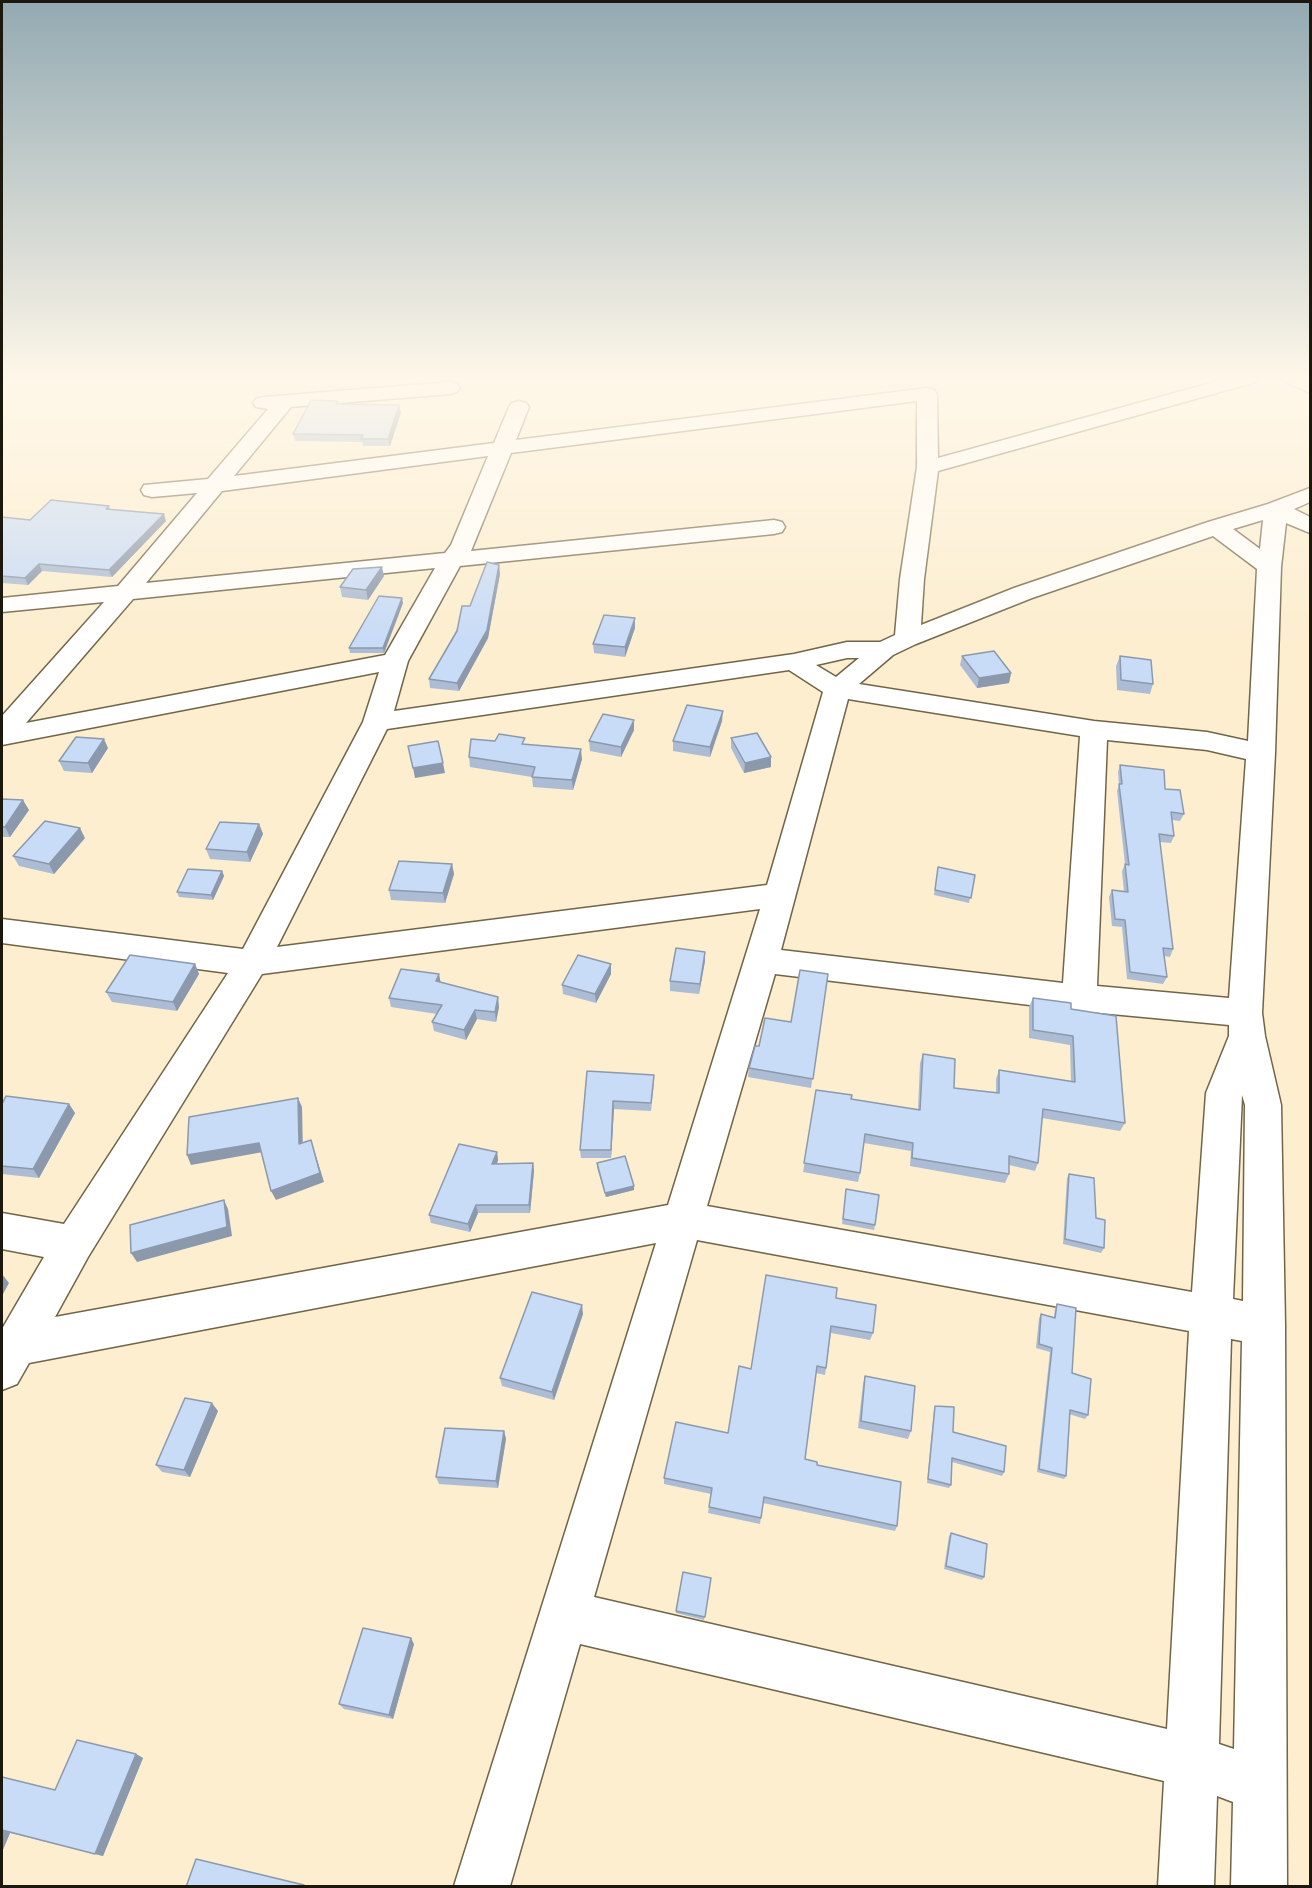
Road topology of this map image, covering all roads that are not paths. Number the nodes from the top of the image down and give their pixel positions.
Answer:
1 (228, 466) edge
2 (355, 466) edge
3 (495, 466) edge
4 (931, 466) edge
5 (928, 467) joint
6 (215, 485) junction
7 (152, 490) dead end
8 (1311, 494) edge
9 (1276, 509) junction
10 (1311, 526) edge
11 (774, 527) dead end
12 (1216, 527) junction
13 (1311, 534) edge
14 (1272, 540) junction
15 (450, 562) junction
16 (1269, 567) junction
17 (125, 593) junction
18 (2, 605) edge
19 (895, 644) junction
20 (395, 661) junction
21 (794, 662) junction
22 (837, 689) junction
23 (377, 722) junction
24 (1094, 730) junction
25 (2, 734) edge
26 (1261, 753) junction
27 (780, 895) junction
28 (2, 931) edge
29 (762, 960) junction
30 (252, 963) junction
31 (1079, 998) junction
32 (1246, 1024) junction
33 (683, 1220) junction
34 (2, 1231) edge
35 (74, 1244) junction
36 (1211, 1314) junction
37 (1264, 1326) junction
38 (8, 1357) edge
39 (564, 1616) junction
40 (1191, 1761) junction
41 (1258, 1784) junction
42 (482, 1887) edge
43 (1186, 1887) edge
44 (1259, 1887) edge

1 - 6 street
2 - 6 street
3 - 15 street
4 - 5 street
5 - 19 street
6 - 7 street
6 - 17 street
8 - 9 street
9 - 10 street
9 - 12 street
9 - 14 street
11 - 15 street
12 - 16 street
12 - 19 street
13 - 14 street
14 - 16 street
15 - 17 street
15 - 20 street
16 - 26 street
17 - 18 street
17 - 25 street
19 - 21 street
19 - 22 street
20 - 23 street
20 - 25 street
21 - 22 street
21 - 23 street
22 - 24 street
22 - 27 street
23 - 30 street
24 - 26 street
24 - 31 street
26 - 32 street
27 - 29 street
27 - 30 street
28 - 30 street
29 - 31 street
29 - 33 street
30 - 35 street
31 - 32 street
32 - 36 street
32 - 37 street
33 - 36 street
33 - 38 street
33 - 39 street
34 - 35 street
35 - 38 street
36 - 37 street
36 - 40 street
37 - 41 street
39 - 40 street
39 - 42 street
40 - 41 street
40 - 43 street
41 - 44 street

